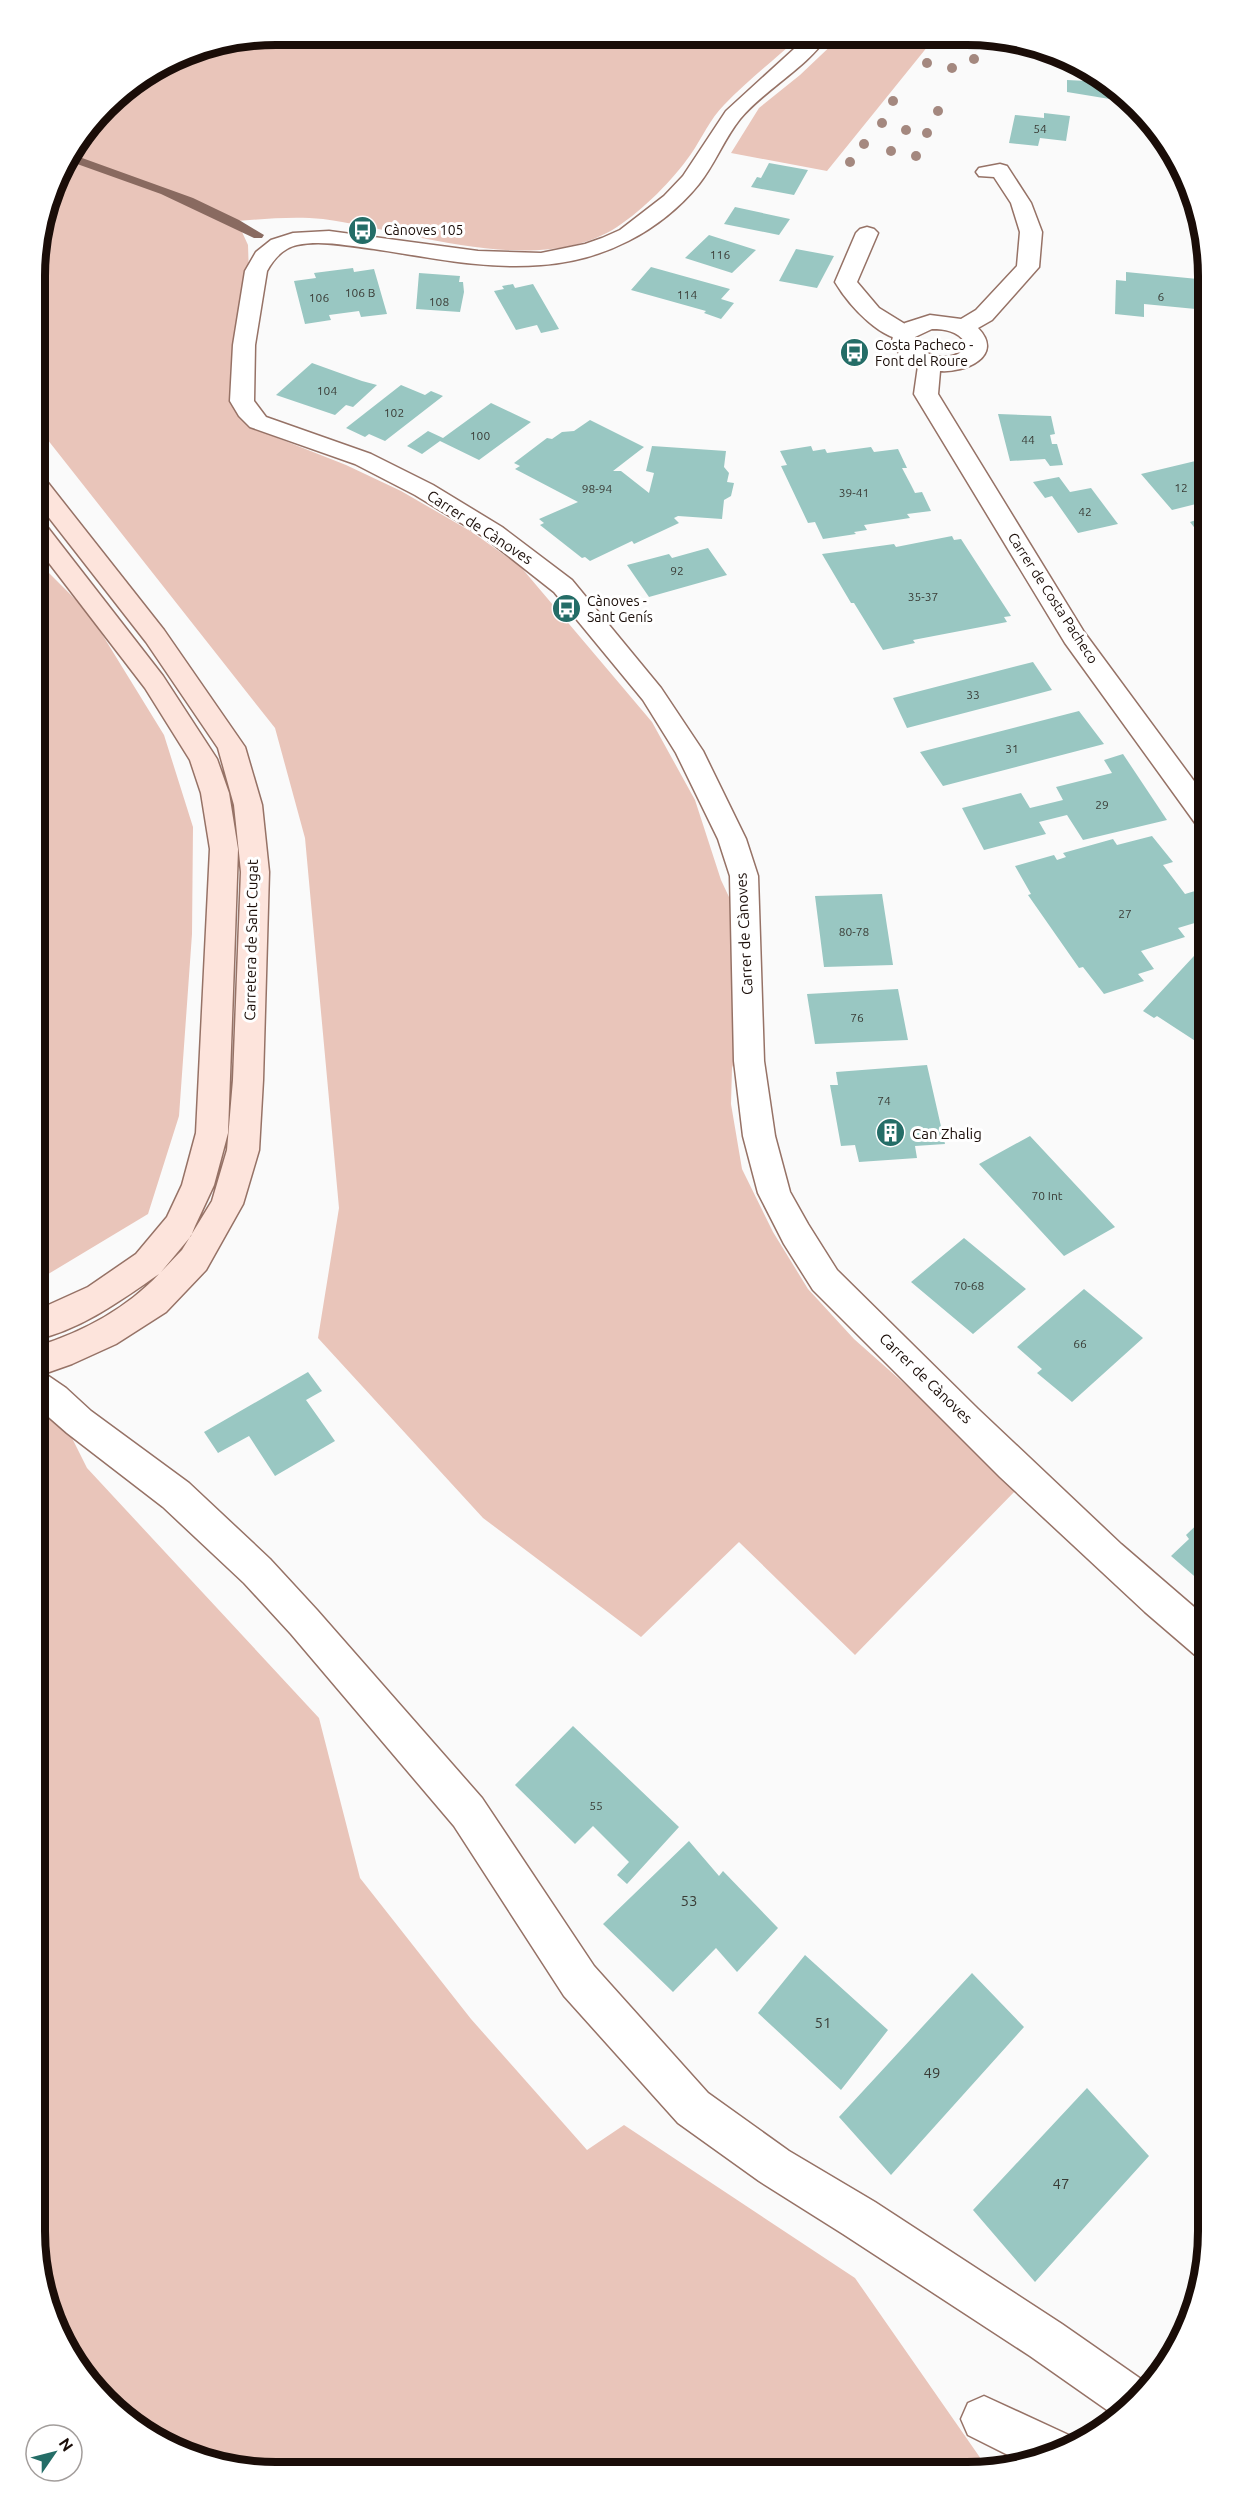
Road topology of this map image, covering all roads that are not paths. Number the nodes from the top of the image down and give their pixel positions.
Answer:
1 (808, 45) edge
2 (986, 172) dead end
3 (867, 233) dead end
4 (963, 328) junction
5 (905, 334) junction
6 (930, 363) junction
7 (45, 495) edge
8 (45, 540) edge
9 (1198, 806) edge
10 (45, 1324) edge
11 (45, 1359) edge
12 (45, 1394) edge
13 (1198, 1634) edge
14 (1127, 2397) edge
15 (984, 2418) dead end
16 (1045, 2449) edge

1 - 13 street, Carrer de Cànoves
2 - 4 street
3 - 5 street
4 - 5 street
4 - 6 street
5 - 6 street
6 - 9 street, Carrer de Costa Pacheco
7 - 11 main road, Carretera de Sant Cugat
8 - 10 main road, Carretera de Sant Cugat
12 - 14 street
15 - 16 street

